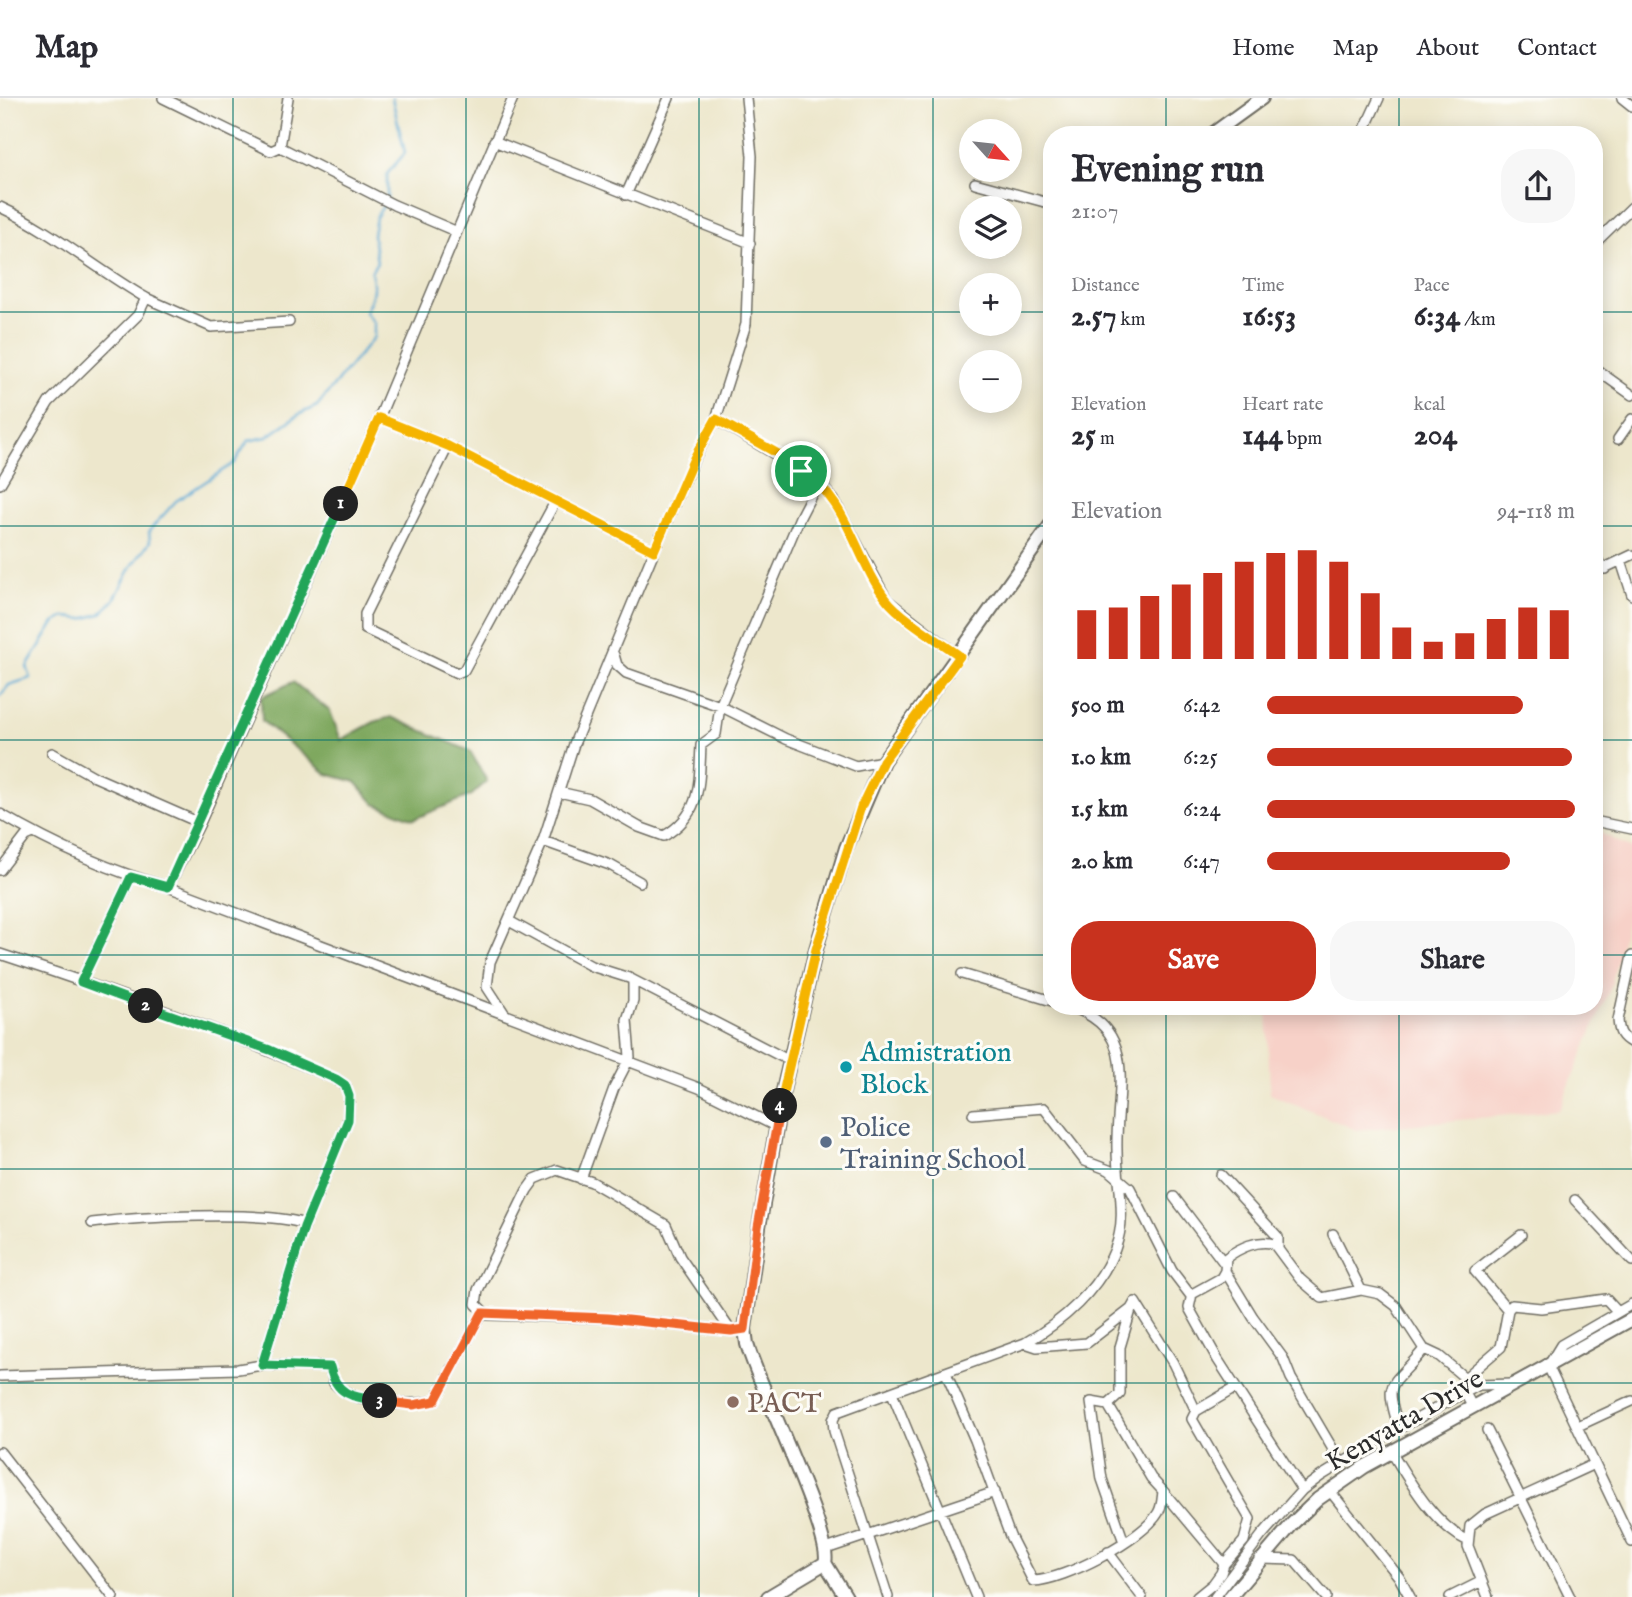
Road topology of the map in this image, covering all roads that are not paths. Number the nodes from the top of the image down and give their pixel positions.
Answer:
1 (163, 98) edge
2 (288, 98) edge
3 (513, 98) edge
4 (669, 98) edge
5 (746, 98) edge
6 (1262, 98) edge
7 (1379, 98) edge
8 (1622, 98) edge
9 (1632, 106) edge
10 (1224, 126) edge
11 (1367, 126) edge
12 (494, 141) junction
13 (280, 146) junction
14 (975, 183) dead end
15 (626, 195) junction
16 (1043, 202) edge
17 (0, 207) edge
18 (1632, 207) edge
19 (455, 231) junction
20 (1603, 235) edge
21 (750, 243) junction
22 (146, 298) junction
23 (289, 322) dead end
24 (1603, 375) edge
25 (1632, 395) edge
26 (379, 418) junction
27 (716, 419) junction
28 (1632, 419) edge
29 (1618, 439) dead end
30 (448, 446) junction
31 (816, 479) junction
32 (0, 484) edge
33 (555, 502) junction
34 (1043, 536) edge
35 (654, 551) junction
36 (1632, 555) edge
37 (1620, 561) junction
38 (1605, 569) edge
39 (1632, 595) edge
40 (614, 653) junction
41 (960, 656) junction
42 (720, 706) junction
43 (52, 753) dead end
44 (883, 761) junction
45 (559, 792) junction
46 (0, 814) edge
47 (200, 823) junction
48 (1603, 823) edge
49 (1632, 829) edge
50 (33, 833) junction
51 (543, 841) junction
52 (0, 870) edge
53 (131, 877) junction
54 (640, 882) dead end
55 (168, 887) junction
56 (509, 921) junction
57 (1, 956) edge
58 (1632, 956) edge
59 (962, 974) dead end
60 (634, 980) junction
61 (81, 982) junction
62 (1043, 998) edge
63 (505, 1013) junction
64 (1087, 1015) edge
65 (1632, 1043) edge
66 (626, 1060) junction
67 (790, 1061) junction
68 (974, 1114) dead end
69 (777, 1127) junction
70 (1221, 1175) dead end
71 (580, 1179) junction
72 (1120, 1179) junction
73 (1174, 1197) dead end
74 (1575, 1200) dead end
75 (92, 1223) dead end
76 (305, 1224) junction
77 (1333, 1234) dead end
78 (1521, 1235) dead end
79 (1278, 1248) junction
80 (1632, 1261) edge
81 (1224, 1267) junction
82 (1361, 1290) junction
83 (1191, 1296) junction
84 (1632, 1304) edge
85 (1131, 1308) junction
86 (1508, 1310) junction
87 (1618, 1312) junction
88 (482, 1313) junction
89 (1632, 1319) edge
90 (745, 1329) junction
91 (731, 1331) junction
92 (1025, 1343) junction
93 (1424, 1349) junction
94 (1548, 1363) junction
95 (262, 1365) junction
96 (946, 1373) junction
97 (0, 1376) edge
98 (1465, 1378) junction
99 (1512, 1384) junction
100 (1235, 1388) junction
101 (891, 1393) junction
102 (1465, 1394) junction
103 (1108, 1405) junction
104 (1630, 1405) edge
105 (1472, 1406) junction
106 (1196, 1411) junction
107 (1578, 1426) junction
108 (1399, 1428) junction
109 (1487, 1430) dead end
110 (1391, 1451) junction
111 (0, 1452) edge
112 (1341, 1463) junction
113 (1594, 1464) junction
114 (1302, 1490) junction
115 (1330, 1491) junction
116 (995, 1492) junction
117 (1163, 1492) junction
118 (1519, 1497) junction
119 (939, 1508) junction
120 (866, 1534) junction
121 (1468, 1541) junction
122 (1124, 1542) junction
123 (1632, 1542) edge
124 (826, 1549) junction
125 (1108, 1552) junction
126 (1259, 1559) junction
127 (825, 1563) junction
128 (1224, 1563) junction
129 (1480, 1582) junction
130 (113, 1597) edge
131 (768, 1597) edge
132 (846, 1597) edge
133 (888, 1597) edge
134 (976, 1597) edge
135 (1142, 1597) edge
136 (1197, 1597) edge
137 (1215, 1597) edge
138 (1230, 1597) edge
139 (1326, 1597) edge
140 (1410, 1597) edge
141 (1450, 1597) edge
142 (1488, 1597) edge
143 (1570, 1597) edge

1 - 13 street
2 - 13 street
3 - 12 street
4 - 15 street
5 - 21 street
6 - 10 street
7 - 11 street
8 - 9 street
12 - 15 street
12 - 19 street
13 - 19 street
14 - 16 street
15 - 21 street
17 - 22 street
18 - 20 street
19 - 26 street
21 - 27 street
22 - 23 street
22 - 32 street
24 - 25 street
26 - 30 street
26 - 47 street
27 - 31 street
27 - 35 street
28 - 29 street
30 - 33 street
30 - 33 street
31 - 41 street
31 - 42 street
33 - 35 street
34 - 41 street
35 - 40 street
36 - 37 street
37 - 38 street
37 - 39 street
40 - 42 street
40 - 45 street
41 - 44 street
42 - 44 street
42 - 45 street
43 - 47 street
44 - 67 street
45 - 51 street
46 - 50 street
47 - 55 street
48 - 49 street
50 - 52 street
50 - 53 street
51 - 54 street
51 - 56 street
53 - 55 street
53 - 61 street
55 - 63 street
56 - 60 street
56 - 63 street
57 - 61 street
58 - 65 street
59 - 62 street
60 - 66 street
60 - 67 street
61 - 76 street
63 - 66 street
64 - 72 street
66 - 69 street
66 - 71 street
67 - 69 street
68 - 72 street
69 - 90 street
70 - 79 street
71 - 88 street
71 - 91 street
72 - 83 street
72 - 92 street
73 - 81 street
74 - 80 street
75 - 76 street
76 - 95 street
77 - 82 street
78 - 86 street
79 - 81 street
79 - 82 street
81 - 83 street
81 - 112 street
82 - 93 street
83 - 100 street
84 - 87 street
85 - 92 street
85 - 103 street
85 - 106 street
86 - 87 street
86 - 98 street
87 - 94 street
88 - 91 street
88 - 95 street
89 - 94 street, Kenyatta Drive
90 - 91 street
90 - 124 street
92 - 96 street
93 - 98 street
93 - 108 street
94 - 99 street, Kenyatta Drive
94 - 107 street
95 - 97 street
96 - 101 street
96 - 116 street
98 - 102 street
99 - 102 street
99 - 105 street, Kenyatta Drive
100 - 106 street
100 - 114 street
101 - 119 street
101 - 120 street
102 - 105 street
102 - 108 street
103 - 117 street
103 - 122 street
104 - 107 street
105 - 110 street, Kenyatta Drive
106 - 128 street
107 - 113 street
108 - 112 street
109 - 118 street
110 - 115 street, Kenyatta Drive
110 - 121 street
111 - 130 street
112 - 114 street
113 - 118 street
113 - 123 street
114 - 137 street
115 - 126 street, Kenyatta Drive
115 - 140 street
116 - 119 street
116 - 125 street
117 - 122 street
117 - 128 street
118 - 121 street
118 - 143 street
119 - 120 street
119 - 134 street
120 - 124 street
120 - 133 street
121 - 129 street
122 - 125 street
124 - 127 street
125 - 135 street
126 - 138 street, Kenyatta Drive
126 - 139 street
127 - 131 street
127 - 132 street
128 - 136 street
129 - 141 street
129 - 142 street

